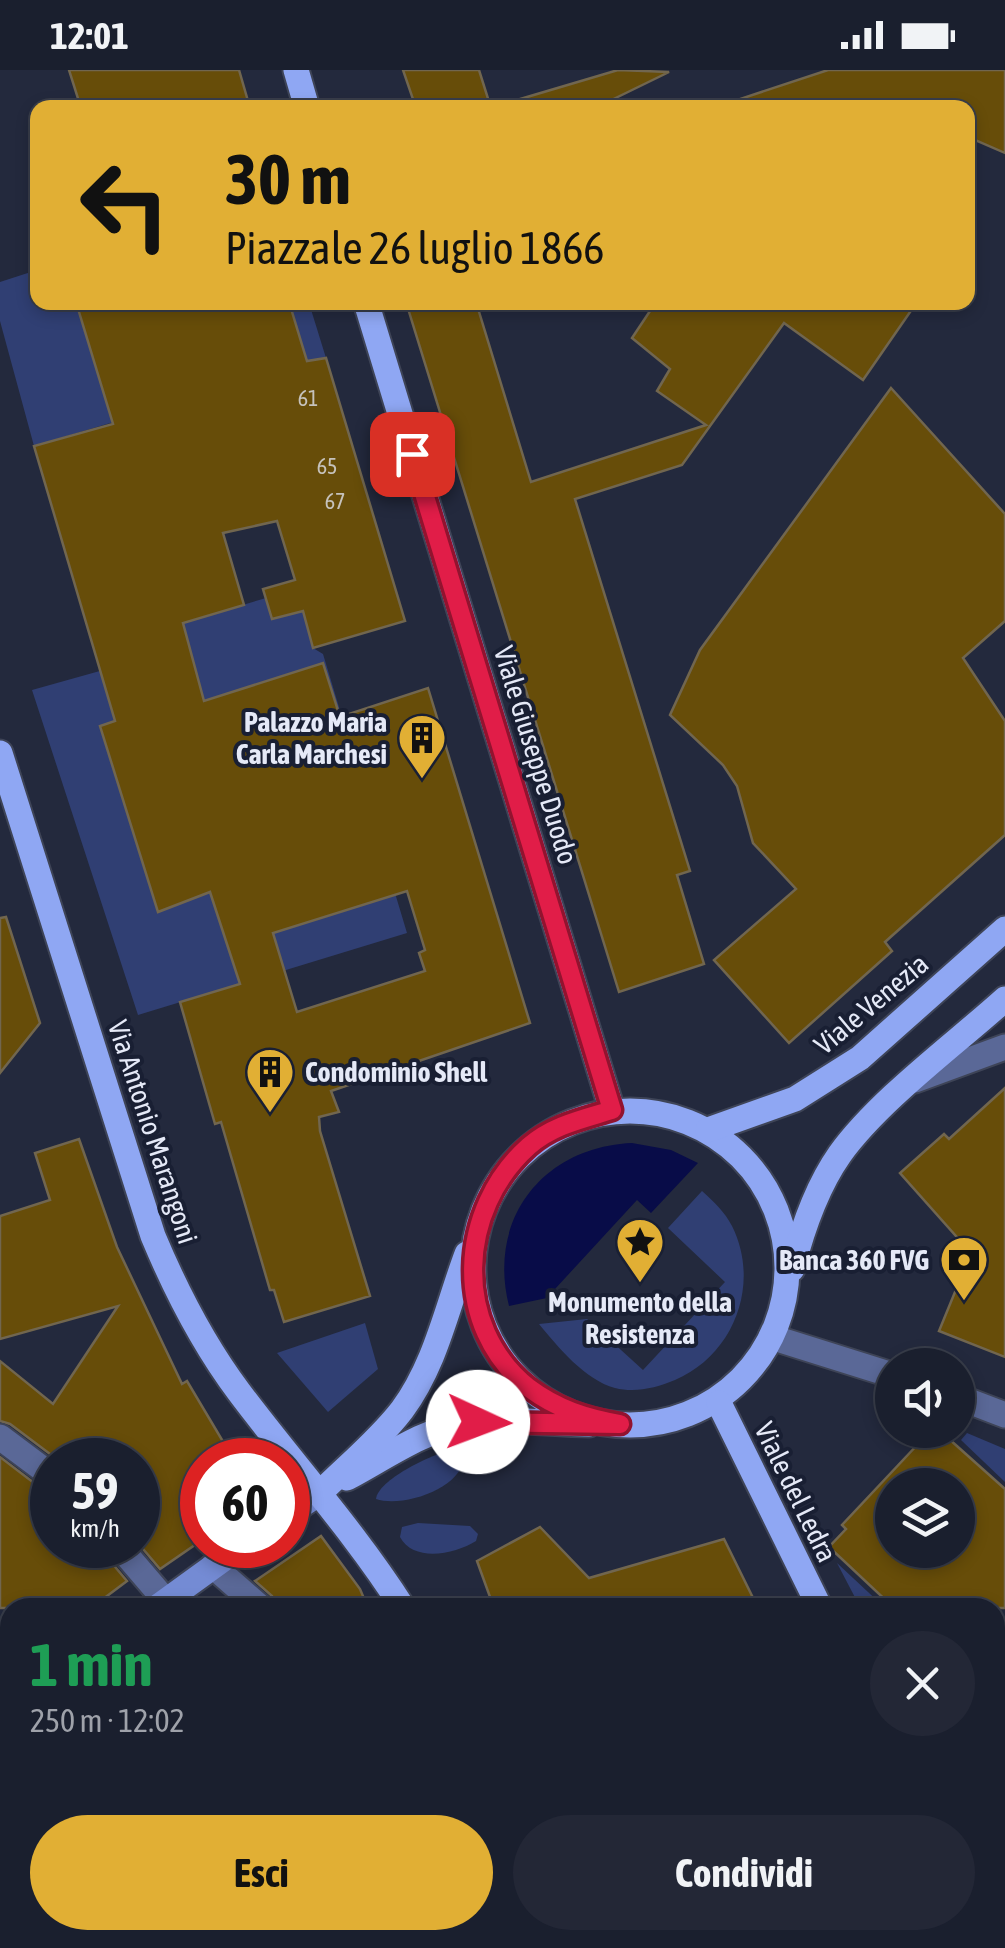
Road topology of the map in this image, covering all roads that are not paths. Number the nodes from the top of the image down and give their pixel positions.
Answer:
1 (296, 70) edge
2 (305, 100) edge
3 (368, 310) edge
4 (0, 754) edge
5 (1005, 929) edge
6 (1005, 999) edge
7 (1005, 1047) edge
8 (914, 1080) junction
9 (612, 1110) junction
10 (708, 1130) junction
11 (482, 1212) junction
12 (784, 1298) junction
13 (771, 1337) junction
14 (875, 1370) edge
15 (718, 1403) junction
16 (975, 1404) edge
17 (1005, 1414) edge
18 (620, 1424) junction
19 (0, 1438) edge
20 (30, 1460) edge
21 (321, 1492) junction
22 (310, 1499) edge
23 (134, 1568) edge
24 (211, 1568) edge
25 (216, 1568) edge
26 (156, 1598) edge
27 (169, 1598) edge
28 (250, 1598) edge
29 (396, 1598) edge
30 (815, 1598) edge

1 - 2 main road
3 - 9 main road, Viale Giuseppe Duodo
4 - 21 main road, Via Antonio Marangoni
5 - 10 main road, Viale Venezia
6 - 8 main road
7 - 8 street
8 - 12 main road
9 - 10 main road
9 - 11 main road
10 - 12 main road
11 - 18 main road
11 - 21 main road
12 - 13 main road
13 - 14 street
13 - 15 main road
15 - 18 main road
15 - 30 main road, Viale del Ledra
16 - 17 street
18 - 21 main road
19 - 20 street
21 - 22 street
21 - 29 main road, Via Antonio Marangoni
23 - 26 street
24 - 27 street
25 - 28 street

